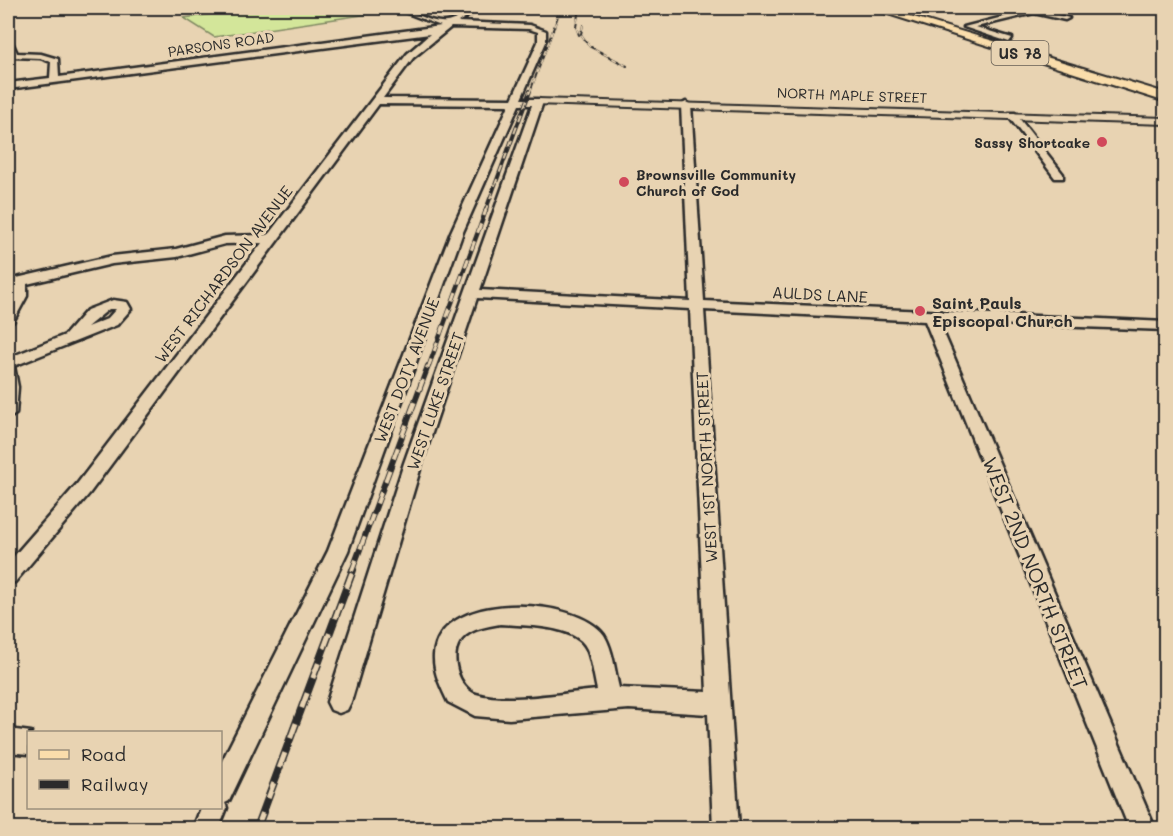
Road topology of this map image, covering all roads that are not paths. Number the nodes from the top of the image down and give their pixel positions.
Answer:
1 (397, 8) edge
2 (478, 8) edge
3 (874, 8) edge
4 (1065, 18) dead end
5 (442, 28) junction
6 (8, 42) edge
7 (1008, 42) junction
8 (54, 80) junction
9 (8, 86) edge
10 (1166, 98) edge
11 (375, 101) junction
12 (538, 102) junction
13 (516, 104) junction
14 (686, 105) junction
15 (1012, 115) junction
16 (1166, 121) edge
17 (1059, 176) dead end
18 (273, 239) junction
19 (14, 283) edge
20 (472, 294) junction
21 (697, 305) junction
22 (930, 317) junction
23 (8, 319) edge
24 (1166, 326) edge
25 (71, 337) dead end
26 (8, 372) edge
27 (8, 414) edge
28 (8, 576) edge
29 (611, 699) junction
30 (339, 702) dead end
31 (719, 704) junction
32 (8, 741) edge
33 (27, 743) edge
34 (226, 763) edge
35 (222, 782) edge
36 (213, 809) edge
37 (206, 828) edge
38 (726, 828) edge
39 (1142, 828) edge

1 - 5 street
2 - 5 street, WEST RICHARDSON AVENUE
3 - 7 main road, US 78
4 - 7 street
5 - 8 street, PARSONS ROAD
5 - 11 street, WEST RICHARDSON AVENUE
5 - 13 street, WEST DOTY AVENUE
6 - 8 street
7 - 10 main road, US 78
8 - 9 street, PARSONS ROAD
11 - 13 street
11 - 18 street, WEST RICHARDSON AVENUE
12 - 13 street
12 - 14 street, NORTH MAPLE STREET
12 - 20 street, WEST LUKE STREET
13 - 34 street, WEST DOTY AVENUE
14 - 15 street, NORTH MAPLE STREET
14 - 21 street, WEST 1ST NORTH STREET
15 - 16 street, NORTH MAPLE STREET
15 - 17 street
18 - 19 street
18 - 28 street, WEST RICHARDSON AVENUE
19 - 23 street
20 - 21 street, AULDS LANE
20 - 30 street, WEST LUKE STREET
21 - 22 street, AULDS LANE
21 - 31 street, WEST 1ST NORTH STREET
22 - 24 street, AULDS LANE
22 - 39 street, WEST 2ND NORTH STREET
25 - 26 street
26 - 27 street
29 - 29 street
29 - 31 street
31 - 38 street, WEST 1ST NORTH STREET
32 - 33 street
34 - 35 street, WEST DOTY AVENUE
36 - 37 street

